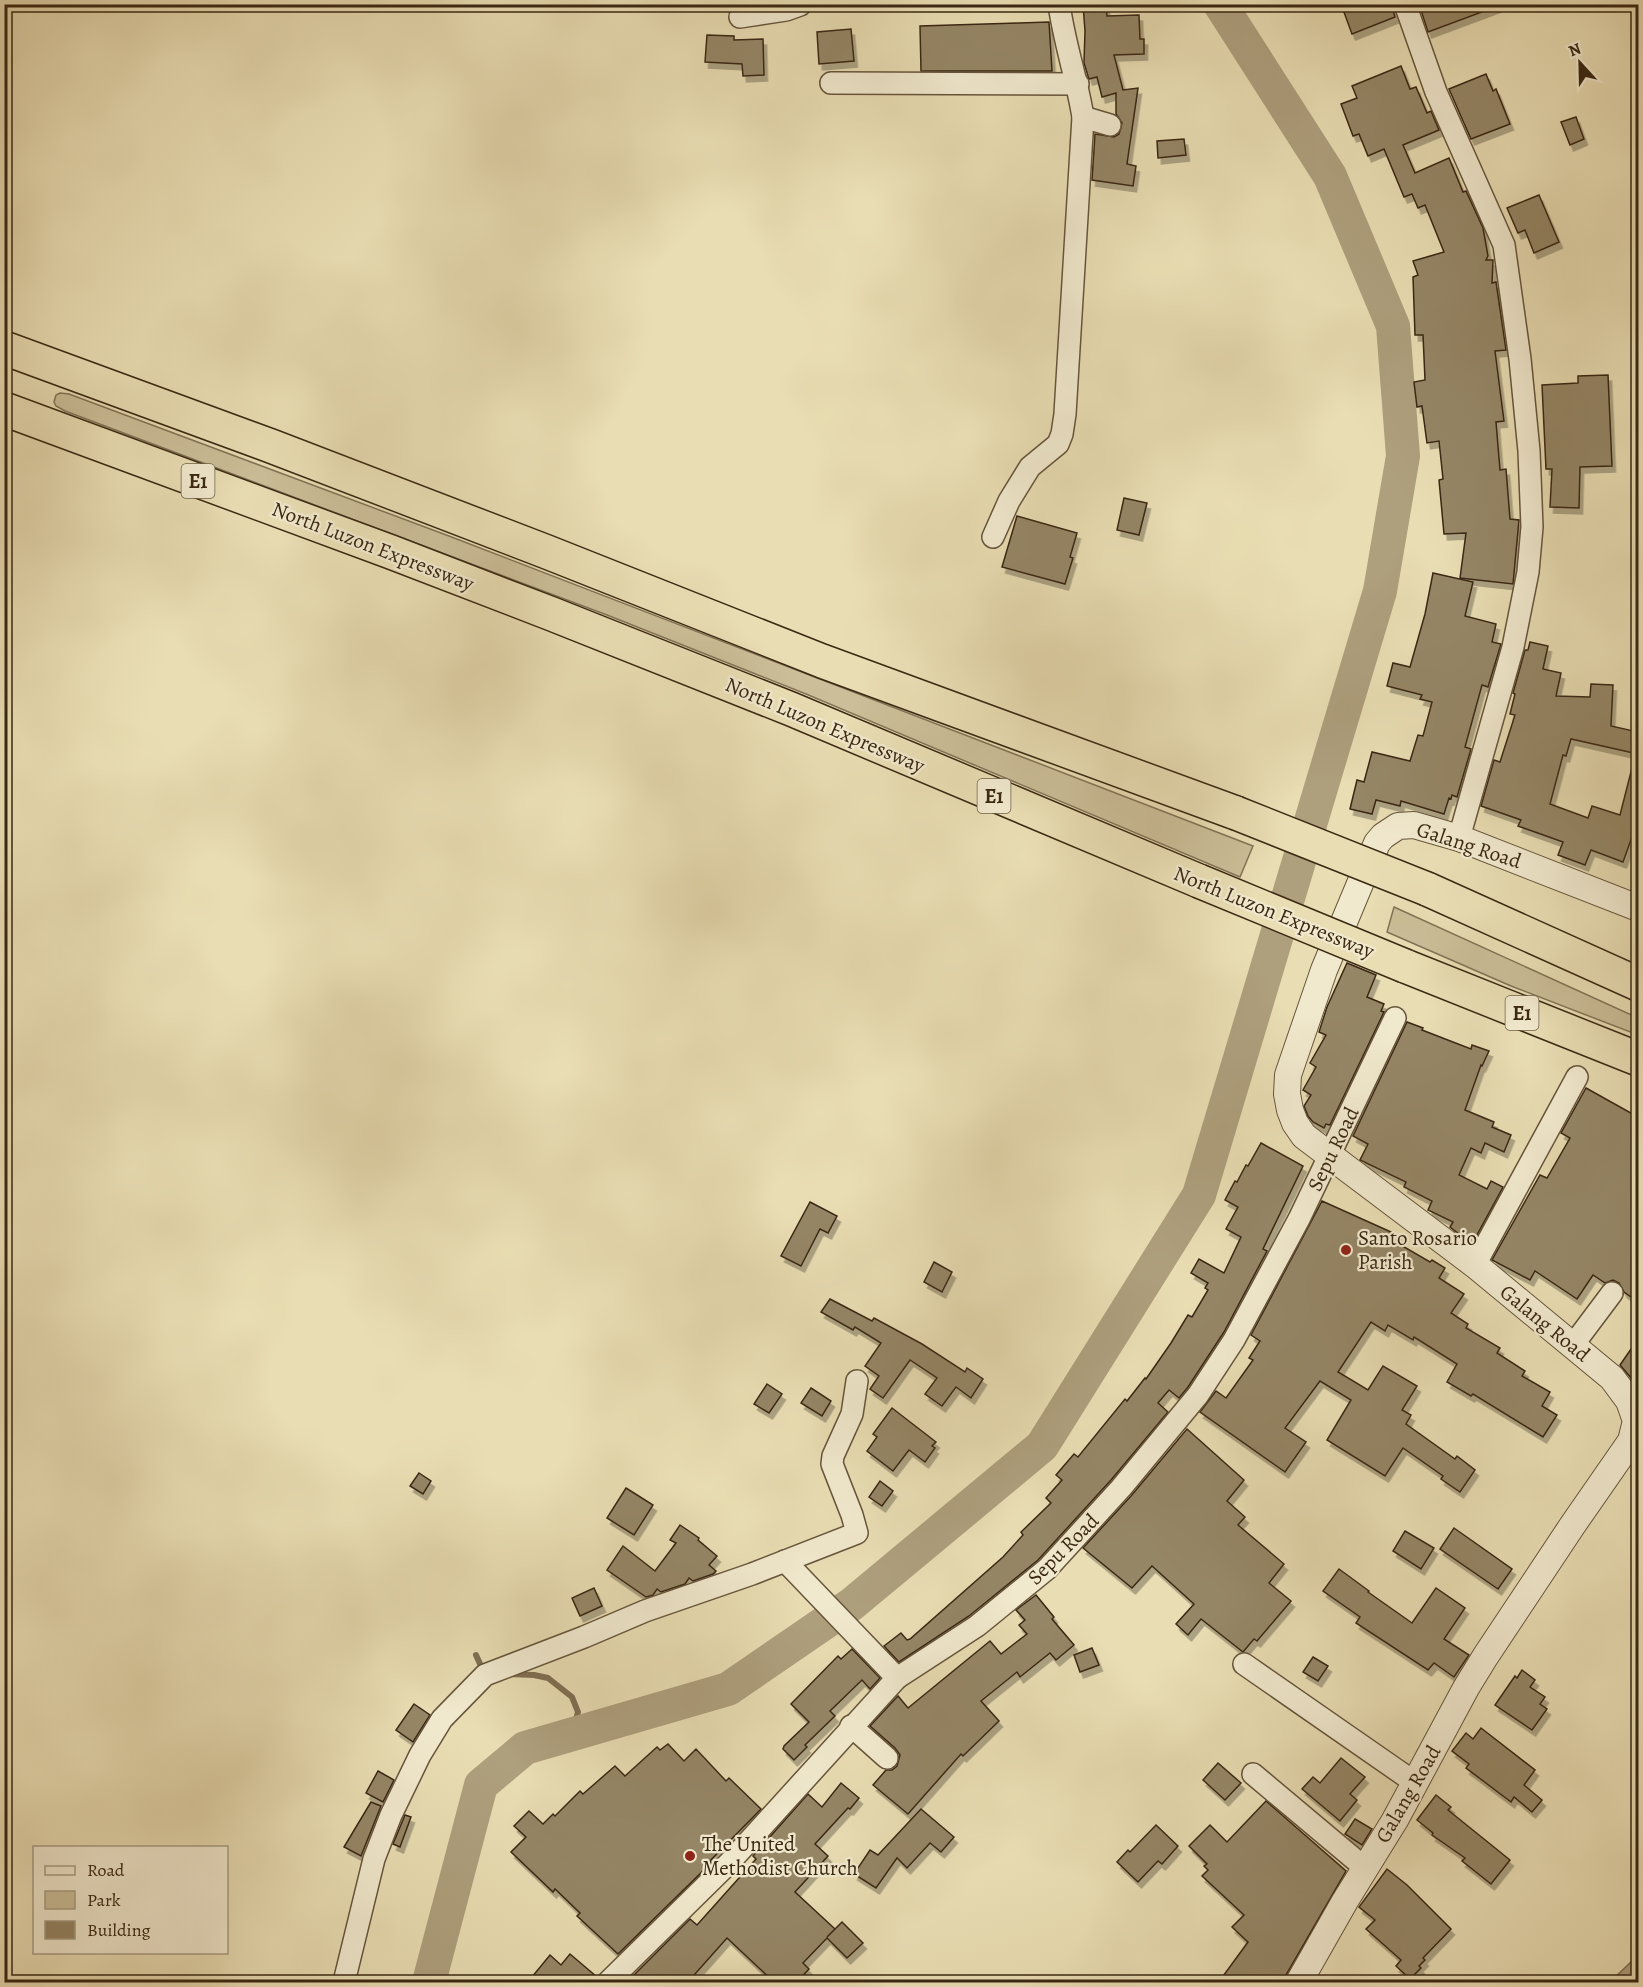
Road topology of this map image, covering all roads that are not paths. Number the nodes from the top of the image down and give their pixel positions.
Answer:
1 (800, 4) edge
2 (1059, 4) edge
3 (1405, 4) edge
4 (740, 17) dead end
5 (831, 83) dead end
6 (1078, 84) junction
7 (1083, 117) junction
8 (1110, 125) dead end
9 (4, 348) edge
10 (4, 410) edge
11 (993, 537) dead end
12 (1459, 838) junction
13 (1638, 908) edge
14 (1638, 984) edge
15 (1395, 1018) dead end
16 (1638, 1059) edge
17 (1577, 1077) dead end
18 (1329, 1157) junction
19 (1475, 1265) junction
20 (1612, 1293) dead end
21 (1573, 1345) junction
22 (857, 1381) dead end
23 (1638, 1421) edge
24 (790, 1566) junction
25 (1244, 1664) dead end
26 (897, 1678) junction
27 (851, 1726) junction
28 (887, 1758) dead end
29 (1253, 1774) dead end
30 (1414, 1782) junction
31 (1365, 1868) junction
32 (344, 1983) edge
33 (608, 1983) edge
34 (1299, 1983) edge

1 - 4 street
2 - 6 street
3 - 12 street
5 - 6 street
6 - 7 street
7 - 8 street
7 - 11 street
9 - 14 highway, bridge
10 - 16 highway, North Luzon Expressway / E1, bridge
12 - 13 street, Galang Road
12 - 18 street, Galang Road
15 - 18 street, Sepu Road
17 - 19 street
18 - 19 street, Galang Road
18 - 26 street, Sepu Road
19 - 21 street, Galang Road
20 - 21 street
21 - 23 street, Galang Road
22 - 24 street
23 - 30 street, Galang Road
24 - 26 street
24 - 32 street
25 - 30 street
26 - 27 street, Sepu Road
27 - 28 street
27 - 33 street, Sepu Road
29 - 31 street
30 - 31 street, Galang Road
31 - 34 street, Galang Road

